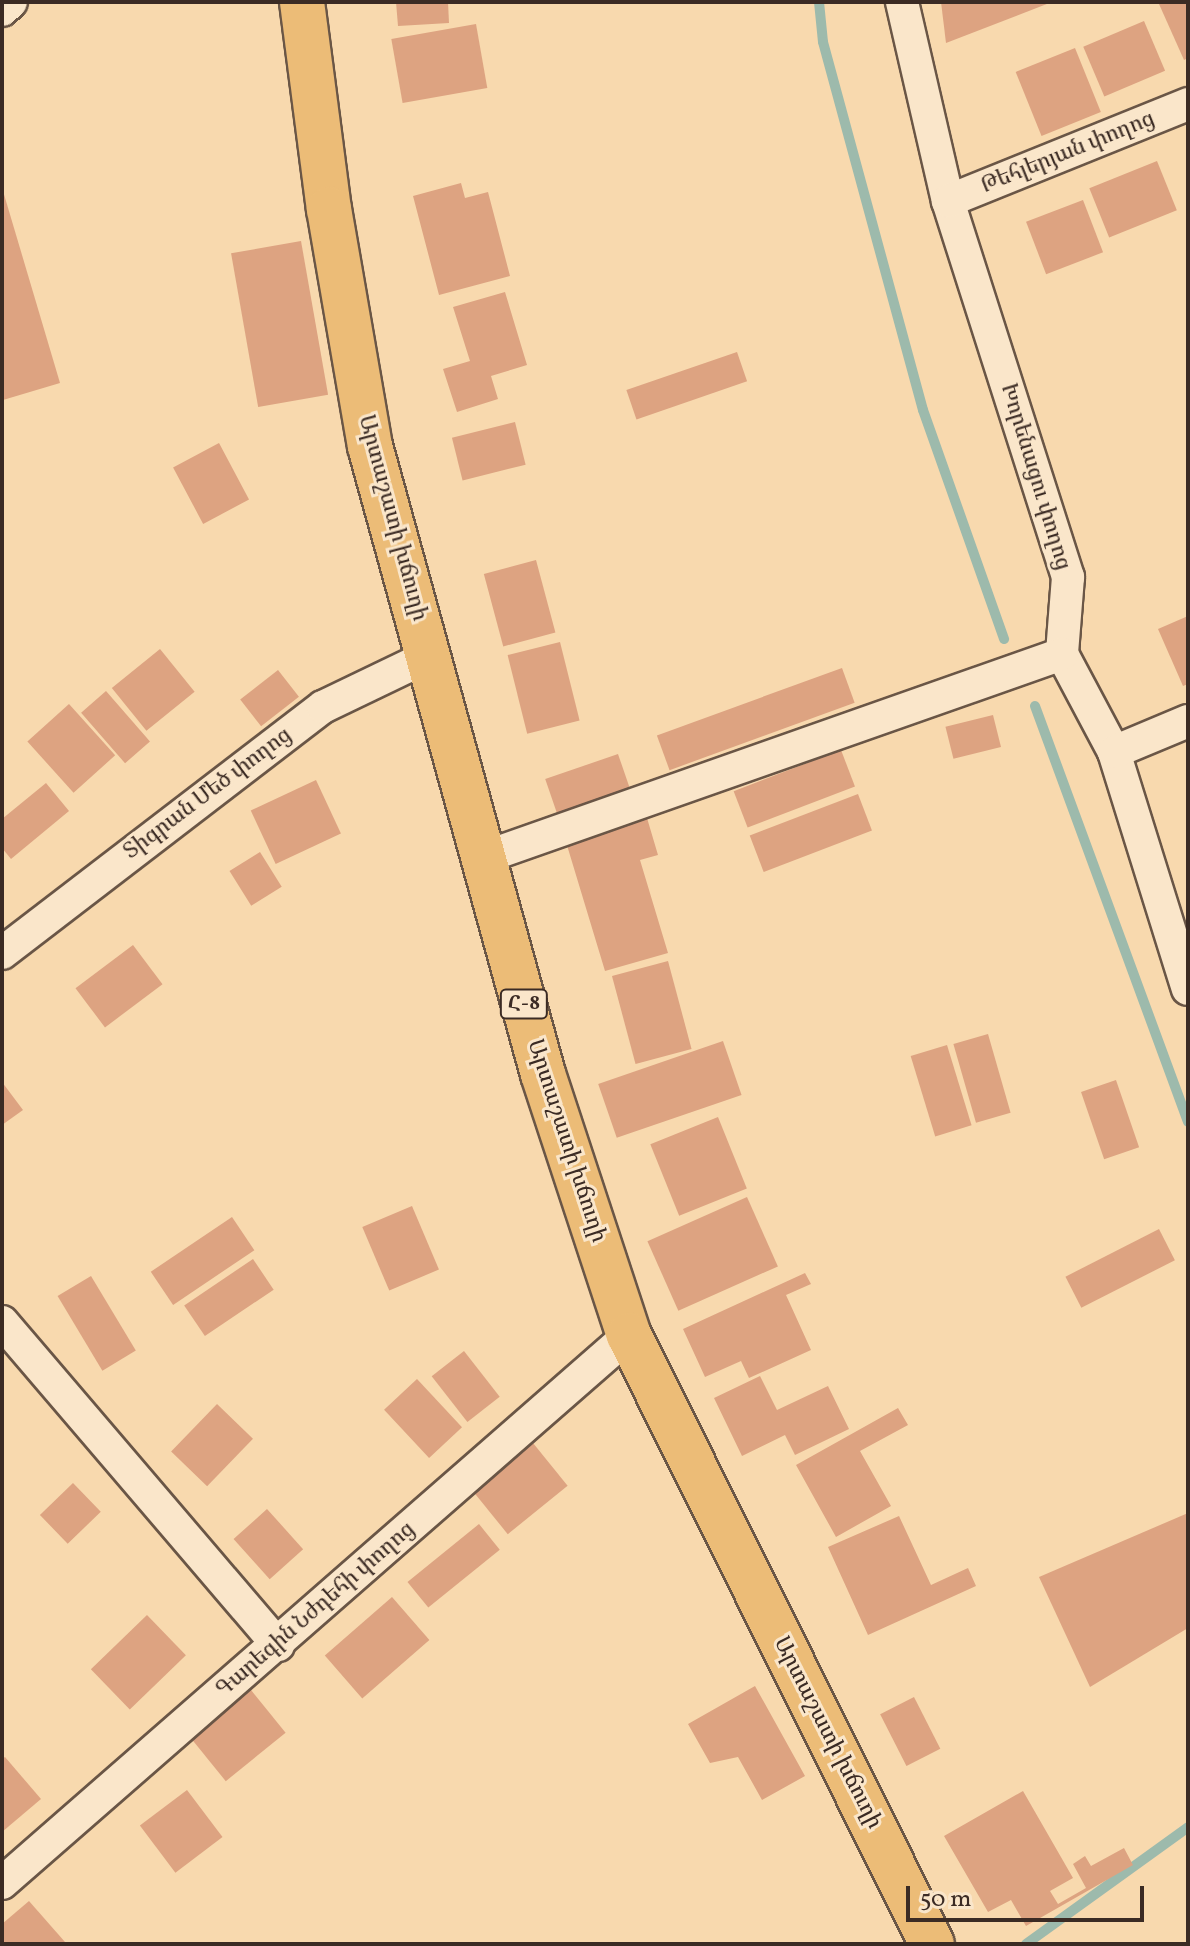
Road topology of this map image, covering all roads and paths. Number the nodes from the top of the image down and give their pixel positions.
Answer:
1 (11, 2) edge
2 (302, 2) edge
3 (902, 2) edge
4 (2, 10) edge
5 (1188, 104) edge
6 (948, 201) junction
7 (1062, 654) junction
8 (429, 656) junction
9 (1188, 721) edge
10 (1114, 752) junction
11 (485, 857) junction
12 (2, 953) edge
13 (1188, 989) edge
14 (2, 1322) edge
15 (629, 1335) junction
16 (278, 1645) junction
17 (2, 1883) edge
18 (932, 1944) edge

1 - 4 street
2 - 8 main road, Արտաշատի խճուղի / Հ-8
3 - 6 street, Խորենացու փողոց
5 - 6 street, Թեհլերյան փողոց
6 - 7 street, Խորենացու փողոց
7 - 10 street
7 - 11 street
8 - 11 main road, Արտաշատի խճուղի / Հ-8
8 - 12 street, Տիգրան Մեծ փողոց
9 - 10 street
10 - 13 street
11 - 15 main road, Արտաշատի խճուղի / Հ-8
14 - 16 street
15 - 16 street, Գարեգին Նժդեհի փողոց
15 - 18 main road, Արտաշատի խճուղի / Հ-8
16 - 17 street, Գարեգին Նժդեհի փողոց

